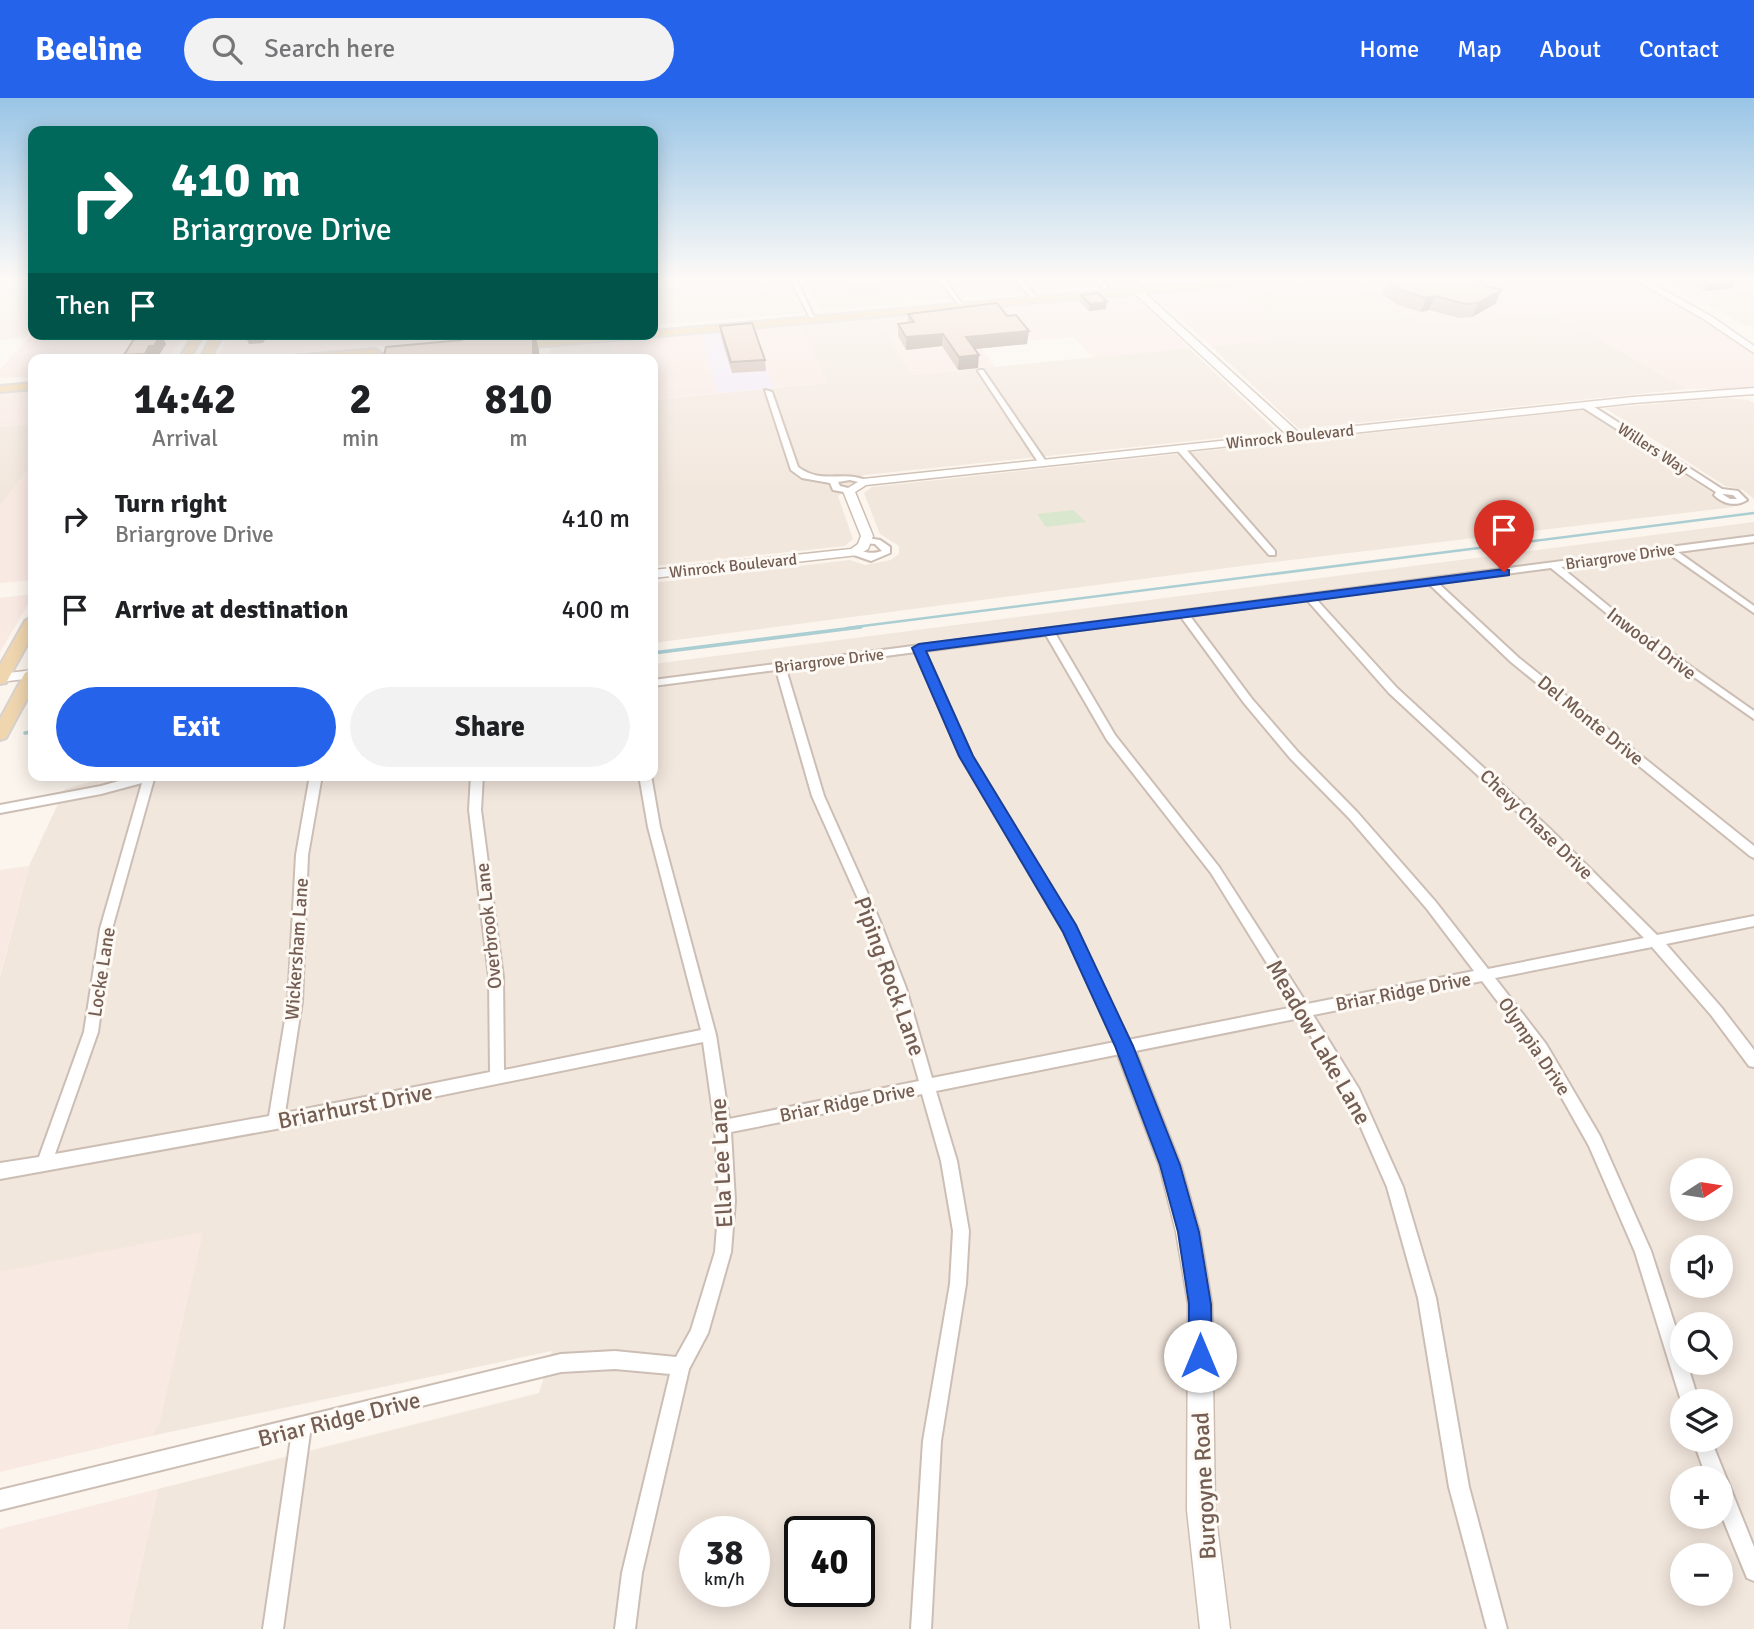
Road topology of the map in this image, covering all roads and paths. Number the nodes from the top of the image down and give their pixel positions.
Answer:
1 (1200, 348) edge
2 (374, 354) edge
3 (396, 354) edge
4 (981, 371) dead end
5 (28, 380) edge
6 (0, 383) edge
7 (28, 386) edge
8 (0, 389) edge
9 (768, 392) dead end
10 (1754, 394) edge
11 (1586, 405) junction
12 (1294, 435) junction
13 (1181, 449) junction
14 (1043, 463) junction
15 (834, 481) junction
16 (863, 482) junction
17 (849, 491) junction
18 (1720, 491) dead end
19 (1754, 539) edge
20 (867, 541) junction
21 (1670, 550) junction
22 (854, 552) junction
23 (1272, 553) dead end
24 (1553, 565) junction
25 (658, 573) edge
26 (1432, 582) junction
27 (1308, 597) junction
28 (1754, 610) edge
29 (1183, 613) junction
30 (28, 630) edge
31 (1049, 631) junction
32 (919, 648) junction
33 (780, 666) junction
34 (28, 675) edge
35 (0, 679) edge
36 (658, 682) edge
37 (28, 683) edge
38 (1754, 716) edge
39 (0, 734) edge
40 (134, 781) edge
41 (150, 781) edge
42 (315, 781) edge
43 (477, 781) edge
44 (646, 781) edge
45 (0, 809) edge
46 (1754, 853) edge
47 (1754, 921) edge
48 (1654, 941) junction
49 (1486, 974) junction
50 (1305, 1010) junction
51 (709, 1035) junction
52 (1124, 1046) junction
53 (1754, 1061) edge
54 (497, 1078) junction
55 (928, 1086) junction
56 (275, 1122) junction
57 (723, 1127) junction
58 (44, 1163) junction
59 (0, 1171) edge
60 (681, 1366) junction
61 (1686, 1389) edge
62 (302, 1428) junction
63 (0, 1500) edge
64 (1733, 1519) edge
65 (1754, 1571) edge
66 (272, 1629) edge
67 (625, 1629) edge
68 (920, 1629) edge
69 (1215, 1629) edge
70 (1497, 1629) edge

1 - 12 street
2 - 3 main road
4 - 14 street
5 - 6 main road
7 - 8 main road
9 - 15 street
10 - 11 street, Winrock Boulevard
11 - 12 street, Winrock Boulevard
11 - 18 street, Willers Way
12 - 13 street, Winrock Boulevard
13 - 14 street, Winrock Boulevard
13 - 23 street
14 - 16 street, Winrock Boulevard
15 - 16 street, Winrock Boulevard
15 - 17 street
16 - 17 street, Winrock Boulevard
17 - 20 street, Winrock Boulevard
19 - 21 street, Briargrove Drive
20 - 22 street
20 - 22 street, Winrock Boulevard
21 - 24 street, Briargrove Drive
21 - 28 street
22 - 25 street, Winrock Boulevard
24 - 26 street, Briargrove Drive
24 - 38 street, Inwood Drive
26 - 27 street, Briargrove Drive
26 - 46 street, Del Monte Drive
27 - 29 street, Briargrove Drive
27 - 48 street, Chevy Chase Drive
29 - 31 street, Briargrove Drive
29 - 49 street, Olympia Drive
30 - 35 main road
31 - 32 street, Briargrove Drive
31 - 50 street, Meadow Lake Lane
32 - 33 street, Briargrove Drive
32 - 52 street, Burgoyne Road
33 - 36 street, Briargrove Drive
33 - 55 street, Piping Rock Lane
34 - 35 street
37 - 39 main road
40 - 45 street
41 - 58 street, Locke Lane
42 - 56 street, Wickersham Lane
43 - 54 street, Overbrook Lane
44 - 51 street, Ella Lee Lane
47 - 48 street, Briar Ridge Drive
48 - 49 street, Briar Ridge Drive
48 - 53 street, Chevy Chase Drive
49 - 50 street, Briar Ridge Drive
49 - 61 street, Olympia Drive
50 - 52 street, Briar Ridge Drive
50 - 70 street, Meadow Lake Lane
51 - 54 street, Briarhurst Drive
51 - 57 street, Ella Lee Lane
52 - 55 street, Briar Ridge Drive
52 - 69 street, Burgoyne Road
54 - 56 street, Briarhurst Drive
55 - 57 street, Briar Ridge Drive
55 - 68 street, Piping Rock Lane
56 - 58 street, Briarhurst Drive
57 - 60 street, Ella Lee Lane
58 - 59 street, Briarhurst Drive
60 - 62 street, Briar Ridge Drive
60 - 67 street, Ella Lee Lane
62 - 63 street, Briar Ridge Drive
62 - 66 street
64 - 65 street

